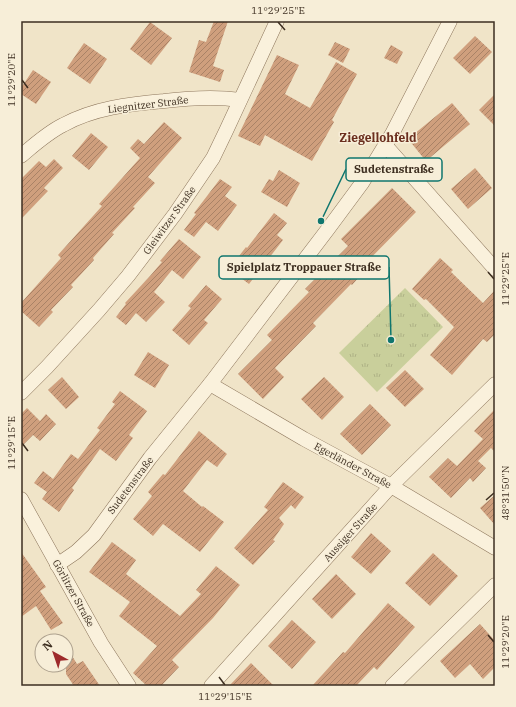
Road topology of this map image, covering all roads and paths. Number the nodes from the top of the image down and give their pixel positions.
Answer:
1 (277, 21) edge
2 (450, 21) edge
3 (240, 100) junction
4 (385, 145) junction
5 (21, 156) edge
6 (495, 269) edge
7 (210, 384) junction
8 (495, 384) edge
9 (21, 393) edge
10 (391, 486) junction
11 (21, 499) edge
12 (495, 548) edge
13 (57, 565) junction
14 (495, 585) edge
15 (129, 686) edge
16 (211, 686) edge
17 (392, 686) edge

1 - 3 street, Gleiwitzer Straße
2 - 4 street, Sudetenstraße
3 - 5 street, Liegnitzer Straße
3 - 9 street, Gleiwitzer Straße
4 - 6 street
4 - 7 street, Sudetenstraße
7 - 10 street, Egerländer Straße
7 - 13 street, Sudetenstraße
8 - 10 street, Aussiger Straße
10 - 12 street, Egerländer Straße
10 - 16 street, Aussiger Straße
11 - 13 street, Görlitzer Straße
13 - 15 street, Görlitzer Straße
14 - 17 street

